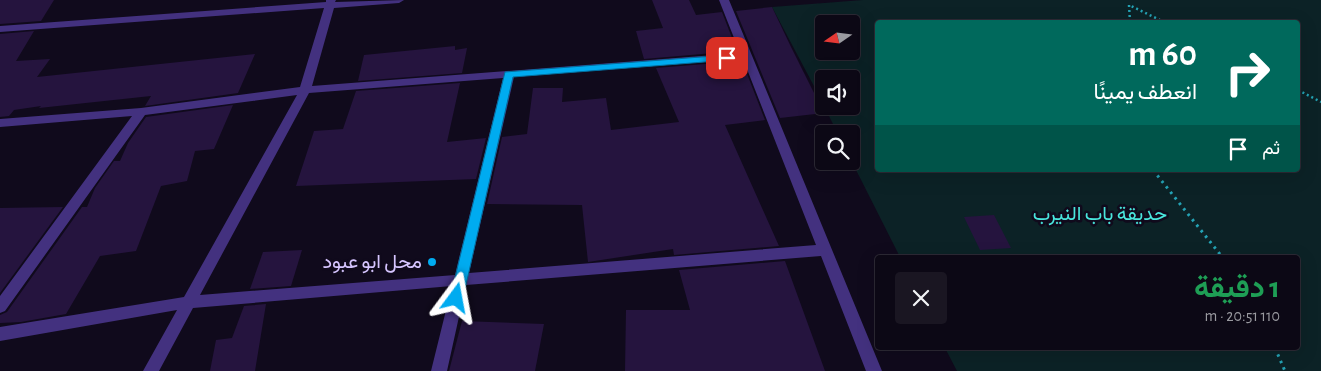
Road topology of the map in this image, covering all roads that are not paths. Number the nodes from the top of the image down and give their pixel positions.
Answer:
1 (400, 0) edge
2 (724, 0) edge
3 (331, 2) edge
4 (0, 29) edge
5 (747, 56) junction
6 (509, 74) junction
7 (305, 90) junction
8 (141, 112) junction
9 (0, 123) edge
10 (825, 250) junction
11 (461, 280) junction
12 (189, 302) junction
13 (0, 307) edge
14 (0, 334) edge
15 (150, 371) edge
16 (439, 371) edge
17 (874, 371) edge

1 - 3 street
2 - 5 street
3 - 4 street
3 - 7 street
5 - 6 street
5 - 10 street
6 - 7 street
6 - 11 street
7 - 8 street
7 - 12 street
8 - 9 street
8 - 13 street
10 - 11 street
10 - 17 street
11 - 12 street
11 - 16 street
12 - 14 street
12 - 15 street

